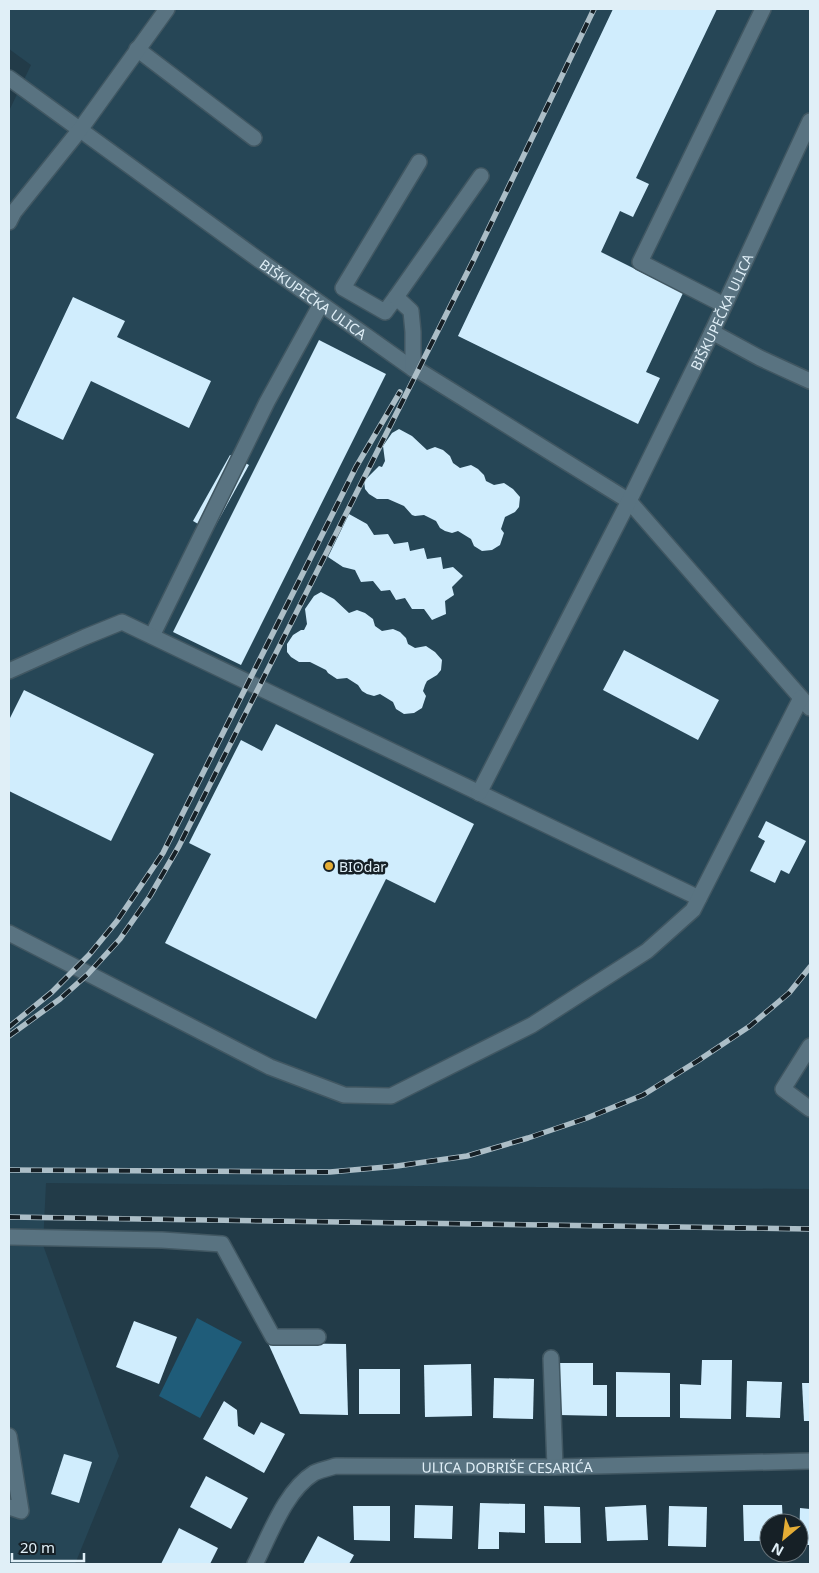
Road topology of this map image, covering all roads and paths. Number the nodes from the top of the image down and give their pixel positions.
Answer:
1 (167, 9) edge
2 (763, 9) edge
3 (138, 49) junction
4 (9, 78) edge
5 (810, 121) edge
6 (79, 131) junction
7 (254, 138) dead end
8 (419, 162) dead end
9 (481, 176) dead end
10 (9, 222) edge
11 (396, 297) junction
12 (321, 304) junction
13 (724, 305) junction
14 (712, 332) junction
15 (413, 369) junction
16 (810, 381) edge
17 (629, 501) junction
18 (152, 636) junction
19 (9, 671) edge
20 (806, 703) edge
21 (479, 793) junction
22 (699, 898) junction
23 (9, 933) edge
24 (810, 1046) edge
25 (810, 1109) edge
26 (9, 1237) edge
27 (318, 1337) dead end
28 (551, 1358) dead end
29 (9, 1436) edge
30 (810, 1461) edge
31 (555, 1467) junction
32 (9, 1507) edge
33 (255, 1564) edge

1 - 3 street
2 - 13 street
3 - 6 street
3 - 7 street
4 - 6 street, BIŠKUPEČKA ULICA
5 - 13 street, BIŠKUPEČKA ULICA
6 - 10 street
6 - 12 street, BIŠKUPEČKA ULICA
8 - 11 street
9 - 11 street
11 - 15 street
12 - 15 street, BIŠKUPEČKA ULICA
12 - 18 street
13 - 14 street, BIŠKUPEČKA ULICA
14 - 16 street
14 - 17 street, BIŠKUPEČKA ULICA
15 - 17 street, BIŠKUPEČKA ULICA
17 - 20 street, BIŠKUPEČKA ULICA
17 - 21 street
18 - 19 street
18 - 21 street
20 - 22 street
21 - 22 street
22 - 23 street
24 - 25 street
26 - 27 street
28 - 31 street
29 - 32 street
30 - 31 street, ULICA DOBRIŠE CESARIĆA
31 - 33 street, ULICA DOBRIŠE CESARIĆA

